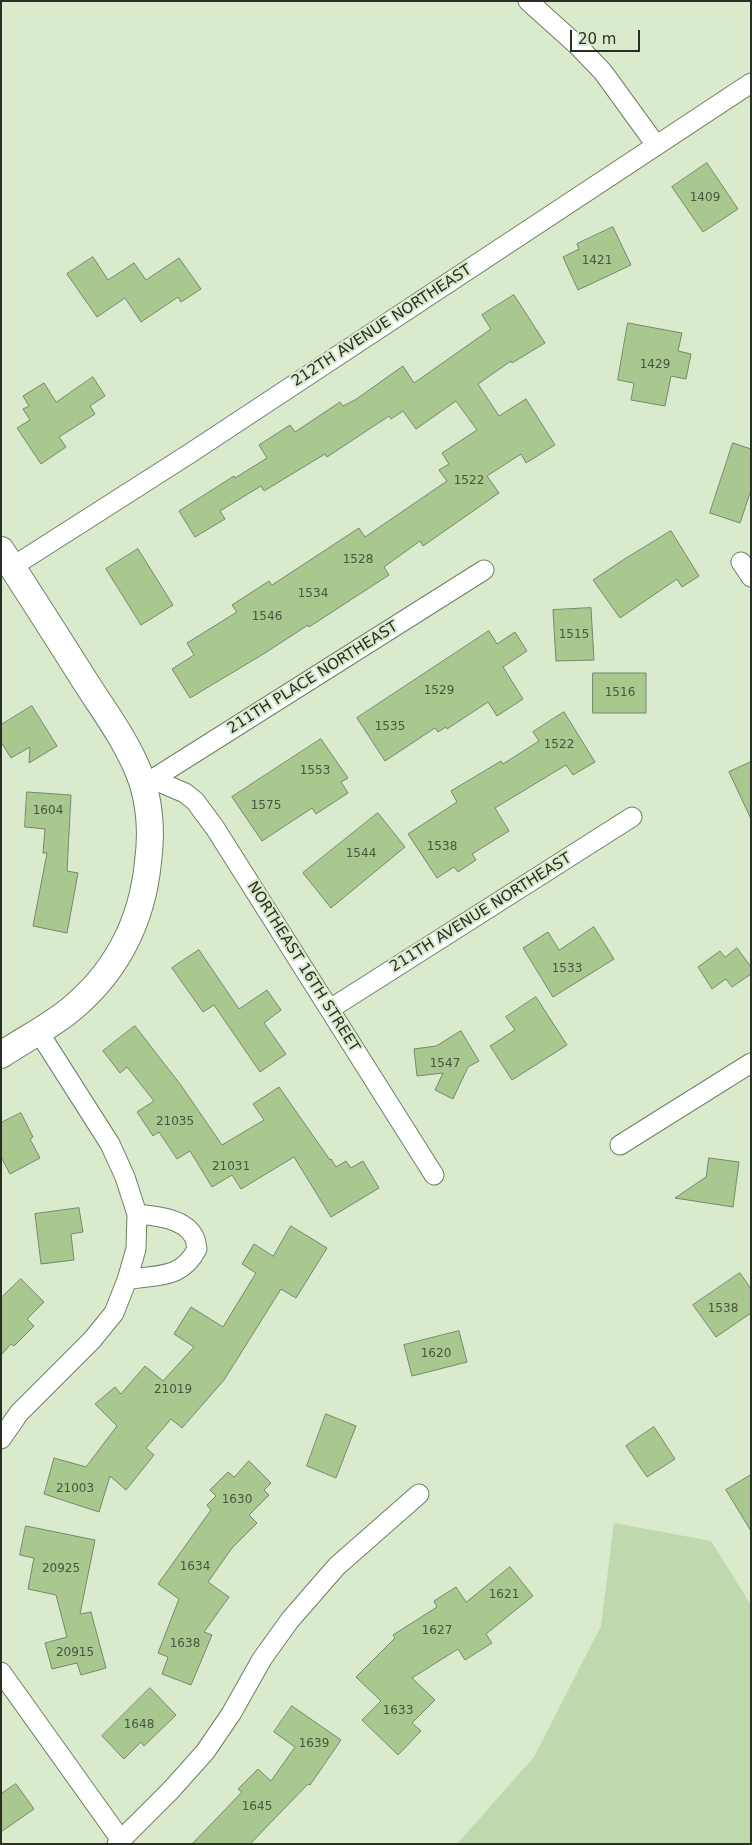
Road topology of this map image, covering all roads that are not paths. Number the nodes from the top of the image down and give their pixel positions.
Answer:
1 (528, 1) edge
2 (751, 83) edge
3 (656, 145) junction
4 (7, 559) edge
5 (484, 570) dead end
6 (145, 779) junction
7 (632, 817) dead end
8 (330, 1009) junction
9 (38, 1031) junction
10 (1, 1055) edge
11 (751, 1062) edge
12 (620, 1145) dead end
13 (434, 1175) dead end
14 (137, 1214) junction
15 (127, 1280) junction
16 (1, 1439) edge
17 (419, 1494) dead end
18 (1, 1672) edge
19 (119, 1842) edge

1 - 3 street
2 - 3 street, 212TH AVENUE NORTHEAST
3 - 4 street, 212TH AVENUE NORTHEAST
4 - 6 street
5 - 6 street, 211TH PLACE NORTHEAST
6 - 8 street, NORTHEAST 16TH STREET
6 - 9 street
7 - 8 street, 211TH AVENUE NORTHEAST
8 - 13 street, NORTHEAST 16TH STREET
9 - 10 street
9 - 14 street
11 - 12 street
14 - 15 street
14 - 15 street
15 - 16 street
17 - 19 street
18 - 19 street

